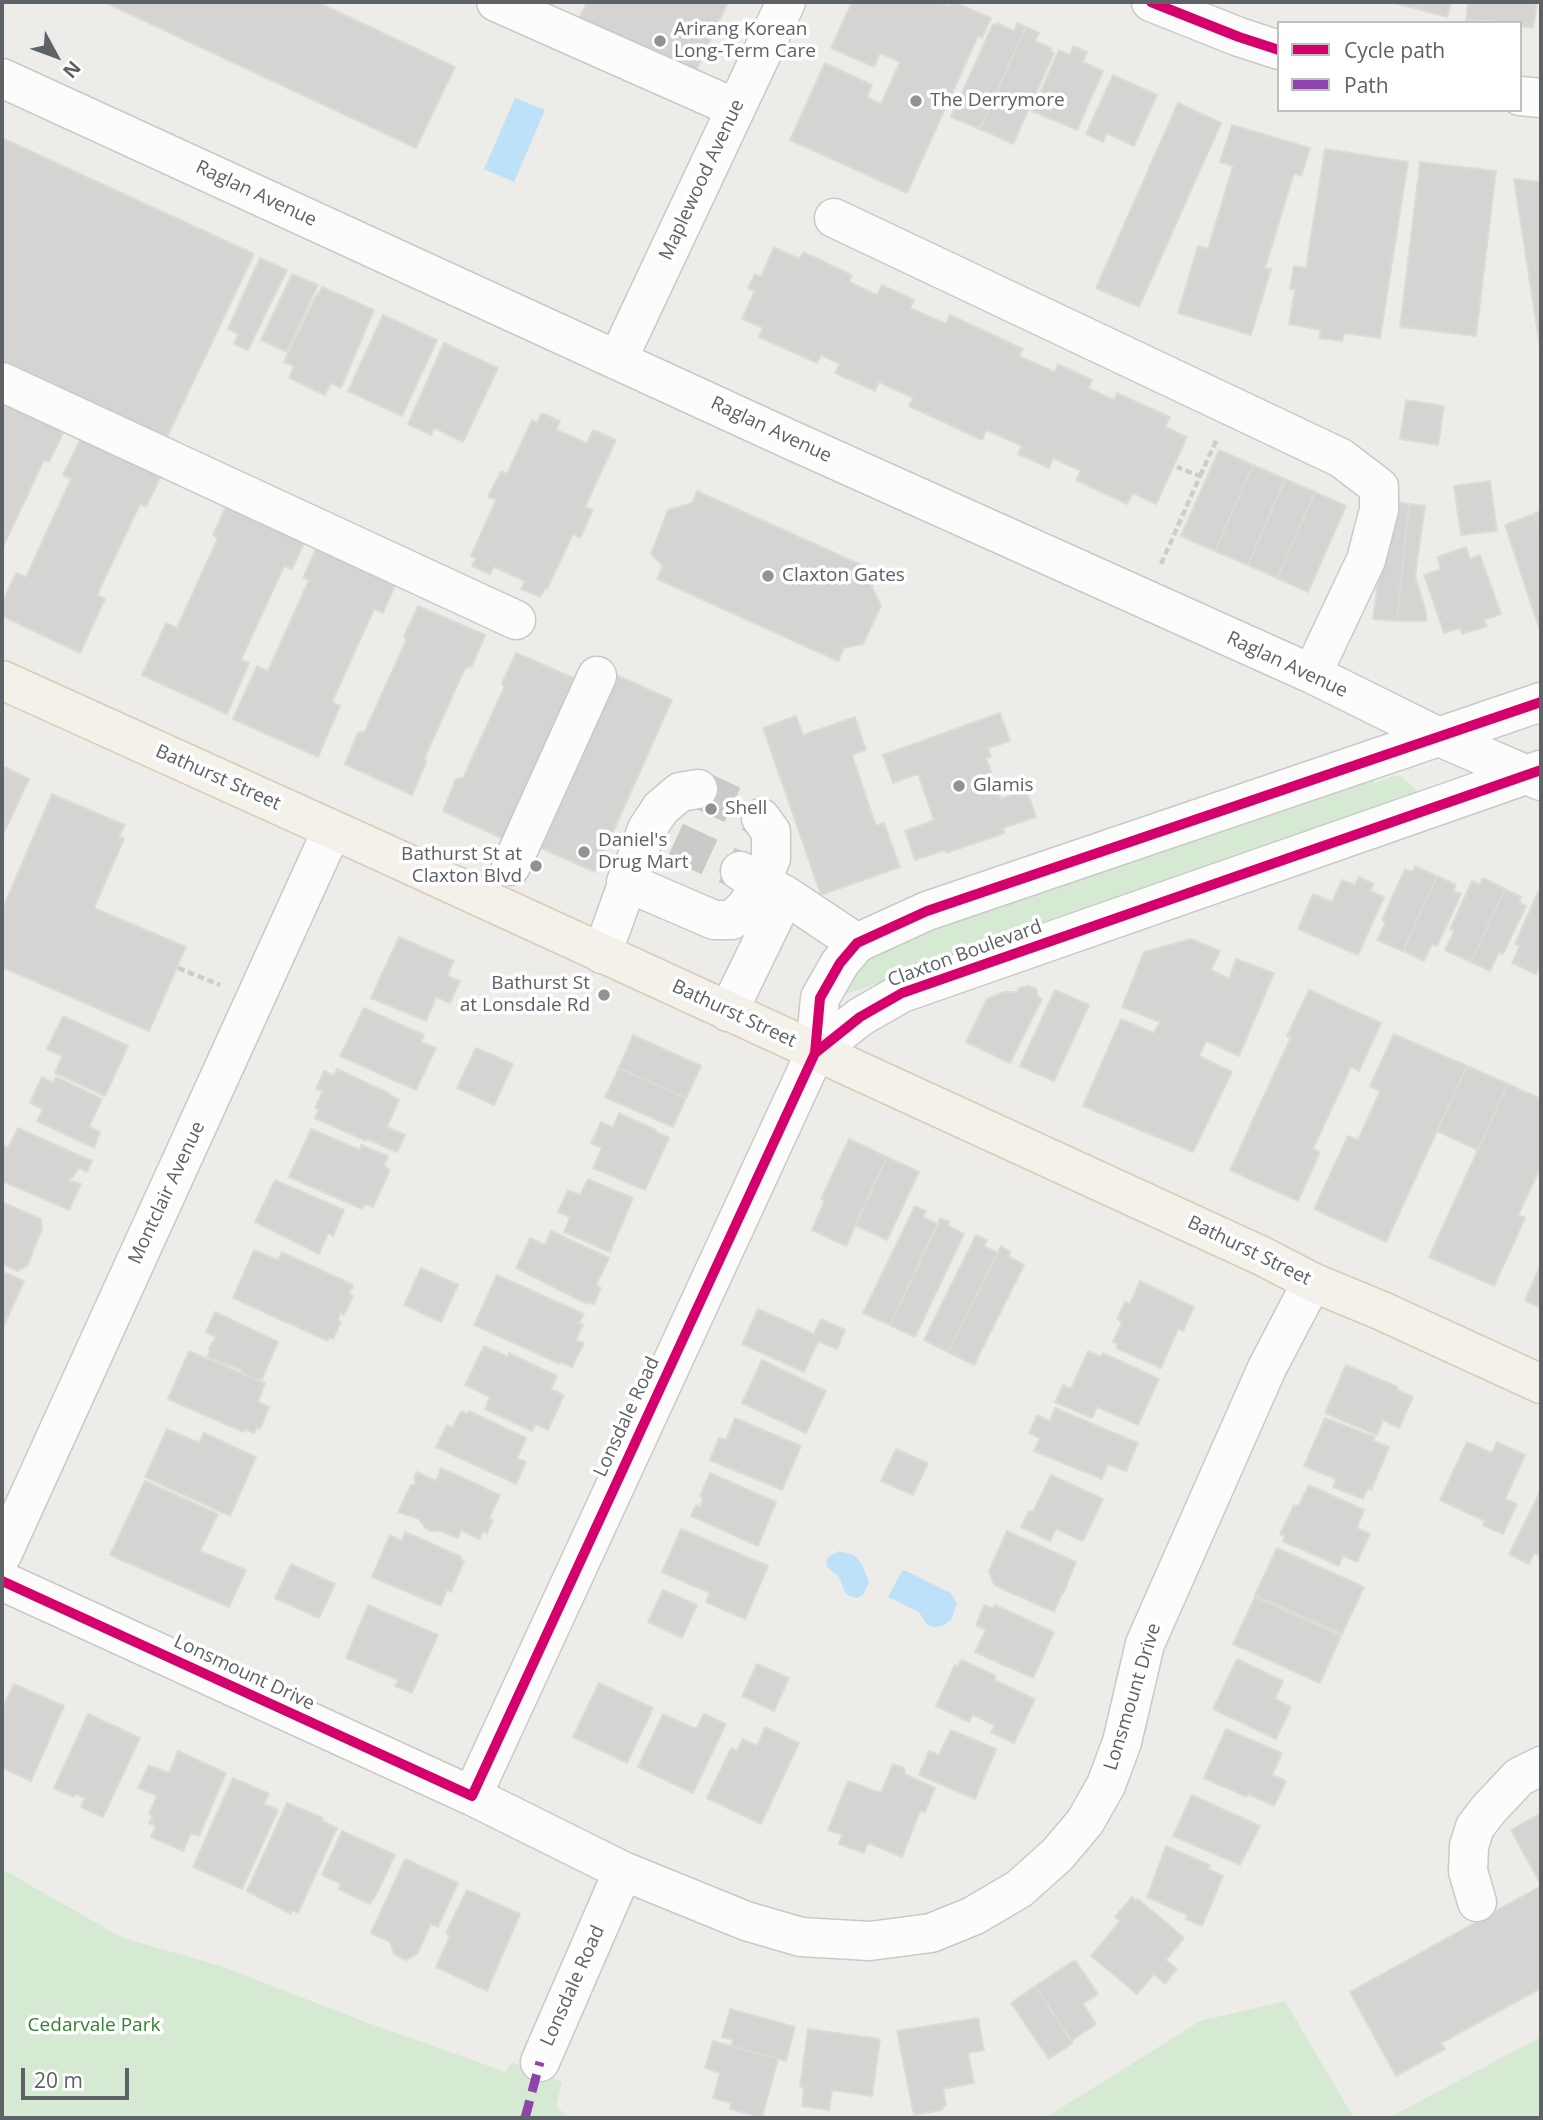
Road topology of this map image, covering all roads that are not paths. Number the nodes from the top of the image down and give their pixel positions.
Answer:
1 (496, 2) edge
2 (786, 2) edge
3 (1151, 2) edge
4 (1277, 49) edge
5 (2, 78) edge
6 (1522, 96) edge
7 (1541, 98) edge
8 (735, 108) junction
9 (834, 218) dead end
10 (618, 359) junction
11 (2, 382) edge
12 (516, 620) dead end
13 (1312, 674) junction
14 (597, 676) dead end
15 (2, 680) edge
16 (1541, 702) edge
17 (1437, 736) junction
18 (1536, 775) edge
19 (698, 789) dead end
20 (761, 818) dead end
21 (332, 830) junction
22 (511, 866) dead end
23 (626, 882) junction
24 (761, 882) junction
25 (857, 943) junction
26 (602, 954) junction
27 (728, 1012) junction
28 (815, 1053) junction
29 (1312, 1282) junction
30 (1541, 1384) edge
31 (2, 1555) edge
32 (2, 1581) edge
33 (1541, 1766) edge
34 (472, 1796) junction
35 (623, 1871) junction
36 (1477, 1902) dead end
37 (540, 2062) dead end

1 - 8 street
2 - 8 street, Maplewood Avenue
3 - 4 street
5 - 10 street, Raglan Avenue
6 - 7 street
8 - 10 street, Maplewood Avenue
9 - 13 street
10 - 13 street, Raglan Avenue
11 - 12 street
13 - 17 street, Raglan Avenue
14 - 22 street
15 - 21 main road, Bathurst Street
16 - 17 street
17 - 18 street, Raglan Avenue
17 - 25 street
18 - 28 street, Claxton Boulevard
19 - 23 street
20 - 24 street
21 - 26 main road, Bathurst Street
21 - 31 street, Montclair Avenue
23 - 24 street
23 - 26 street
24 - 25 street
24 - 27 street
25 - 28 street
26 - 27 main road, Bathurst Street
27 - 28 main road, Bathurst Street
28 - 29 main road, Bathurst Street
28 - 34 street, Lonsdale Road
29 - 30 main road, Bathurst Street
29 - 35 street, Lonsmount Drive
32 - 34 street, Lonsmount Drive
33 - 36 street
34 - 35 street, Lonsmount Drive
35 - 37 street, Lonsdale Road

